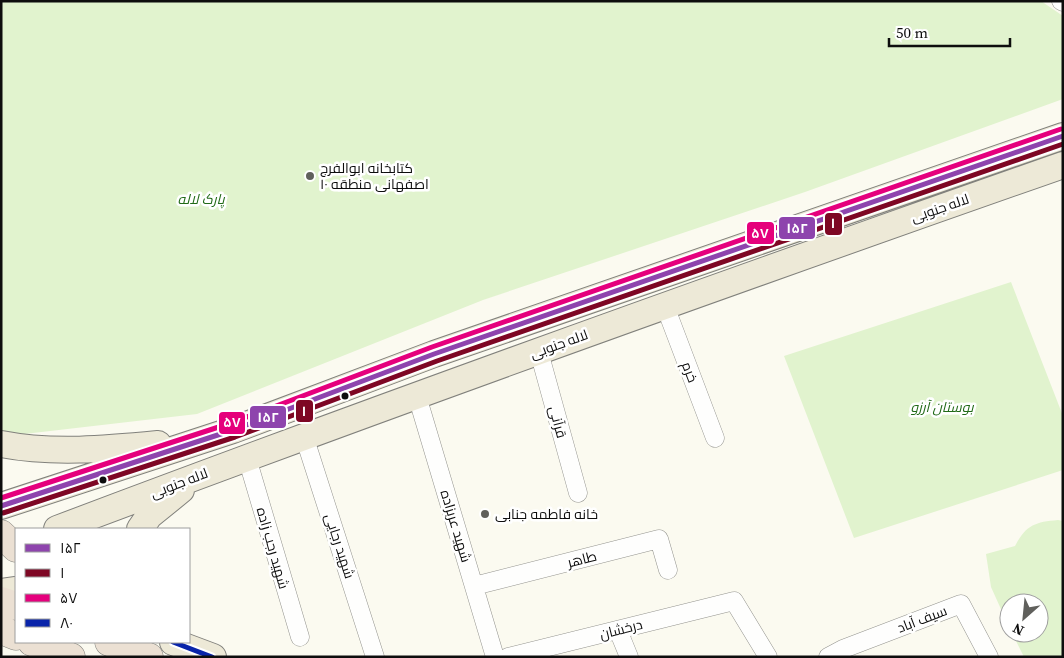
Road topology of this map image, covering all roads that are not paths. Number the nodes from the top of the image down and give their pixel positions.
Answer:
1 (1062, 136) edge
2 (1063, 165) edge
3 (854, 208) junction
4 (908, 219) junction
5 (702, 292) junction
6 (665, 306) junction
7 (539, 352) junction
8 (417, 396) junction
9 (304, 436) junction
10 (206, 438) junction
11 (715, 438) dead end
12 (1, 444) edge
13 (247, 458) junction
14 (200, 475) junction
15 (578, 493) dead end
16 (1, 506) edge
17 (60, 528) edge
18 (141, 528) edge
19 (668, 570) dead end
20 (474, 586) junction
21 (1, 630) edge
22 (618, 630) junction
23 (15, 636) edge
24 (300, 637) dead end
25 (35, 643) edge
26 (112, 643) edge
27 (179, 643) edge
28 (840, 654) edge
29 (71, 657) edge
30 (149, 657) edge
31 (213, 657) edge
32 (375, 657) edge
33 (495, 657) edge
34 (508, 657) edge
35 (629, 657) edge
36 (768, 657) edge
37 (989, 657) edge

1 - 3 main road, لاله جنوبی
1 - 4 main road
2 - 4 main road, لاله جنوبی
3 - 5 main road
3 - 10 main road, لاله جنوبی
4 - 5 main road, لاله جنوبی
5 - 6 main road, لاله جنوبی
6 - 7 main road, لاله جنوبی
6 - 11 street, خرم
7 - 8 main road, لاله جنوبی
7 - 15 street, قرآنی
8 - 9 main road, لاله جنوبی
8 - 20 street, شهید عربزاده
9 - 13 main road, لاله جنوبی
9 - 32 street, شهید رجایی
10 - 12 main road
10 - 16 main road, لاله جنوبی
13 - 14 main road, لاله جنوبی
13 - 24 street, شهید رجب زاده
14 - 17 main road, لاله جنوبی
14 - 18 main road
19 - 20 street, طاهر
20 - 33 street, شهید عربزاده
21 - 23 highway
22 - 34 street, درخشان
22 - 35 street
22 - 36 street, درخشان
25 - 29 highway
26 - 30 highway
27 - 31 main road
28 - 37 street, سیف آباد

